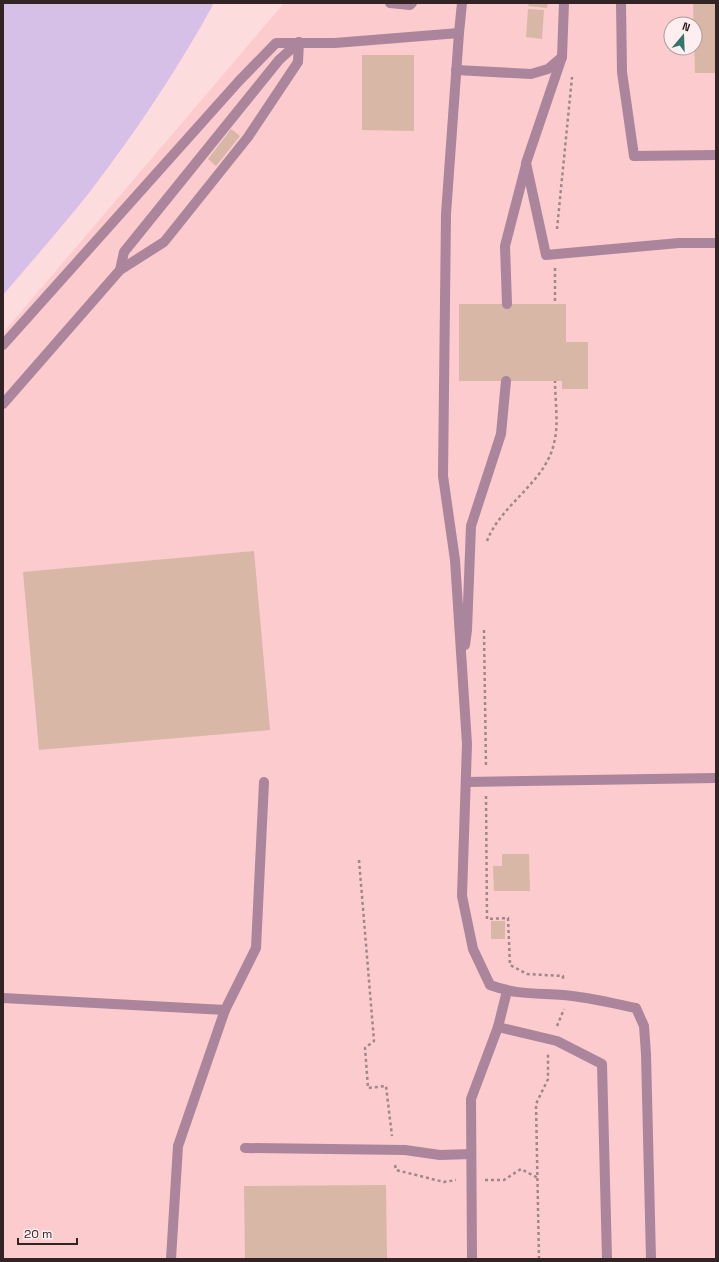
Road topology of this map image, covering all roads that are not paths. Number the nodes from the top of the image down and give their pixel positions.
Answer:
1 (390, 3) edge
2 (412, 3) edge
3 (462, 3) edge
4 (564, 3) edge
5 (620, 3) edge
6 (459, 33) junction
7 (299, 42) junction
8 (562, 57) junction
9 (456, 70) junction
10 (716, 155) edge
11 (526, 163) junction
12 (716, 243) edge
13 (120, 270) junction
14 (507, 304) dead end
15 (3, 345) edge
16 (506, 381) dead end
17 (3, 404) edge
18 (462, 661) junction
19 (716, 778) edge
20 (264, 782) dead end
21 (466, 782) junction
22 (508, 992) junction
23 (3, 998) edge
24 (224, 1010) junction
25 (498, 1027) junction
26 (245, 1148) dead end
27 (471, 1154) junction
28 (172, 1259) edge
29 (472, 1259) edge
30 (607, 1259) edge
31 (651, 1259) edge

1 - 2 street
3 - 6 street
4 - 8 street
5 - 10 street
6 - 7 street
6 - 9 street
7 - 13 street
7 - 13 street
7 - 15 street
8 - 9 street
8 - 11 street
9 - 18 street
11 - 12 street
11 - 14 street
13 - 17 street
16 - 18 street
18 - 21 street
19 - 21 street
20 - 24 street
21 - 22 street
22 - 25 street
22 - 31 street
23 - 24 street
24 - 28 street
25 - 27 street
25 - 30 street
26 - 27 street
27 - 29 street

